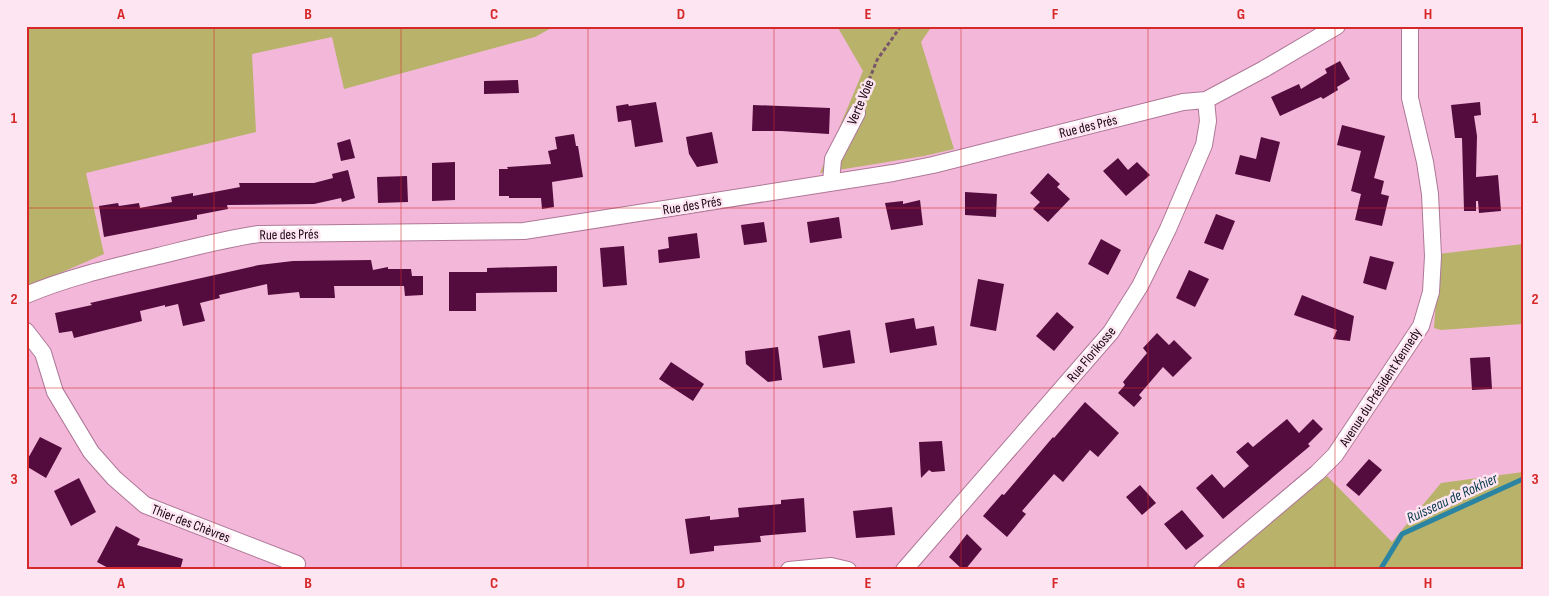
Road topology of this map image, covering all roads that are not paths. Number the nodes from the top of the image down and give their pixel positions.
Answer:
1 (1336, 26) edge
2 (1410, 26) edge
3 (1206, 100) junction
4 (857, 113) road end
5 (831, 182) junction
6 (26, 295) edge
7 (26, 330) edge
8 (297, 564) dead end
9 (789, 570) edge
10 (848, 570) edge
11 (904, 570) edge
12 (1202, 570) edge

1 - 3 street, Rue des Prés
2 - 12 street, Avenue du Président Kennedy
3 - 5 street, Rue des Prés
3 - 11 street, Rue Florikosse
4 - 5 street, Verte Voie
5 - 6 street, Rue des Prés
7 - 8 street, Thier des Chèvres
9 - 10 street

